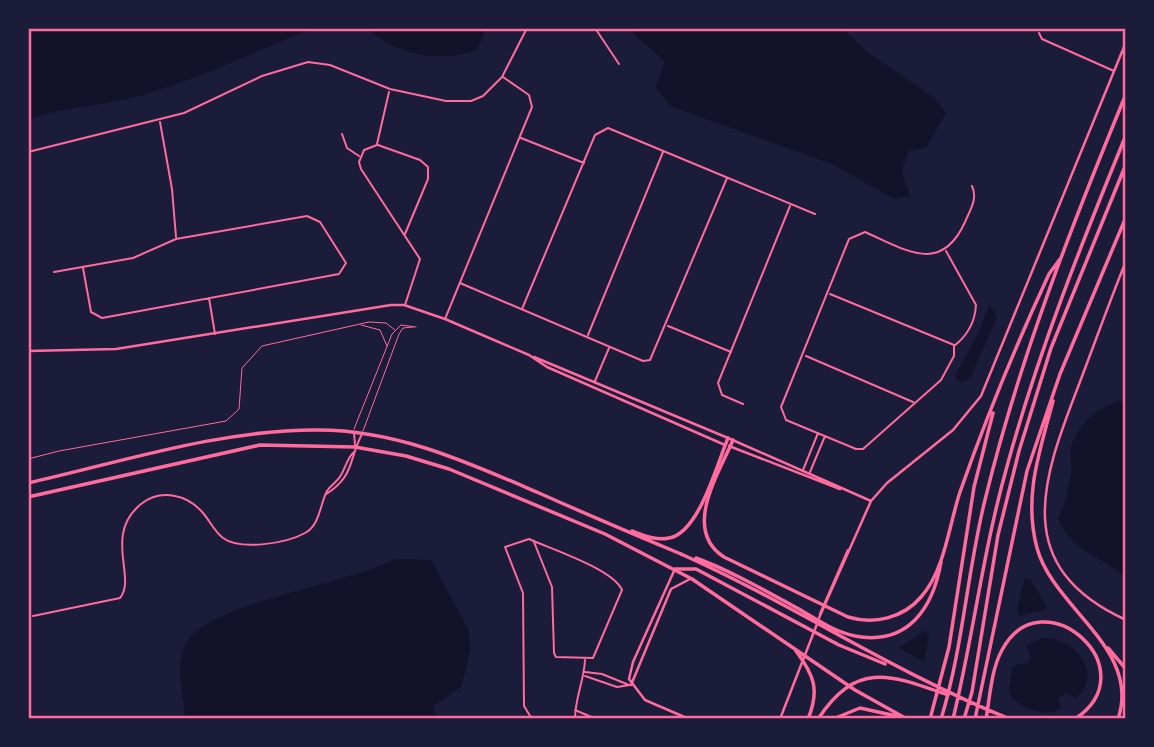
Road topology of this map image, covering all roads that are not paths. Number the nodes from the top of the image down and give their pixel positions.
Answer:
1 (527, 28) edge
2 (595, 28) edge
3 (1039, 33) dead end
4 (1126, 42) edge
5 (619, 64) dead end
6 (1114, 71) junction
7 (502, 77) junction
8 (390, 89) junction
9 (1126, 94) edge
10 (159, 121) junction
11 (342, 134) dead end
12 (1126, 135) edge
13 (520, 137) junction
14 (377, 145) junction
15 (28, 152) edge
16 (664, 152) junction
17 (360, 156) junction
18 (584, 163) junction
19 (1126, 164) edge
20 (727, 178) junction
21 (972, 186) dead end
22 (791, 204) junction
23 (815, 214) dead end
24 (1126, 216) edge
25 (405, 236) junction
26 (176, 239) junction
27 (946, 251) junction
28 (1060, 258) junction
29 (1126, 261) edge
30 (83, 268) junction
31 (1124, 269) edge
32 (54, 272) dead end
33 (1120, 276) junction
34 (1126, 279) edge
35 (460, 283) junction
36 (829, 293) junction
37 (209, 297) junction
38 (404, 305) junction
39 (523, 309) junction
40 (445, 319) junction
41 (359, 325) junction
42 (667, 326) junction
43 (395, 330) junction
44 (215, 334) junction
45 (587, 337) junction
46 (387, 346) junction
47 (954, 346) junction
48 (610, 347) junction
49 (28, 351) edge
50 (731, 352) junction
51 (529, 355) junction
52 (804, 355) junction
53 (1060, 374) junction
54 (595, 381) junction
55 (593, 386) junction
56 (998, 394) junction
57 (914, 402) junction
58 (743, 404) dead end
59 (354, 432) junction
60 (362, 433) junction
61 (818, 433) junction
62 (825, 436) junction
63 (730, 439) junction
64 (727, 446) junction
65 (355, 450) junction
66 (809, 455) junction
67 (816, 458) junction
68 (28, 459) edge
69 (803, 469) junction
70 (810, 472) junction
71 (804, 478) junction
72 (28, 483) edge
73 (850, 492) junction
74 (325, 495) junction
75 (28, 497) edge
76 (871, 501) junction
77 (602, 520) junction
78 (534, 542) junction
79 (942, 553) junction
80 (675, 569) junction
81 (692, 579) junction
82 (33, 616) dead end
83 (1126, 621) edge
84 (828, 629) junction
85 (1098, 639) junction
86 (793, 648) junction
87 (586, 659) junction
88 (1126, 670) edge
89 (585, 672) junction
90 (906, 673) junction
91 (584, 676) junction
92 (631, 685) junction
93 (933, 687) junction
94 (575, 710) junction
95 (532, 719) edge
96 (575, 719) edge
97 (596, 719) edge
98 (689, 719) edge
99 (780, 719) edge
100 (807, 719) edge
101 (818, 719) edge
102 (833, 719) edge
103 (907, 719) edge
104 (930, 719) edge
105 (941, 719) edge
106 (953, 719) edge
107 (964, 719) edge
108 (975, 719) edge
109 (986, 719) edge
110 (1010, 719) edge
111 (1075, 719) edge
112 (1118, 719) edge

1 - 7 street
2 - 5 street
3 - 6 street
4 - 6 main road
6 - 76 main road
7 - 8 street
7 - 13 street
8 - 10 street
8 - 14 street
9 - 28 main road
10 - 15 street
10 - 26 street
11 - 17 street
12 - 106 main road
13 - 18 street
13 - 35 street
14 - 17 street
14 - 25 street
16 - 18 street
16 - 20 street
16 - 45 street
17 - 25 street
18 - 39 street
19 - 107 main road
20 - 22 street
20 - 42 street
21 - 27 street
22 - 23 street
22 - 50 street
24 - 53 main road
25 - 38 street
26 - 30 street
26 - 37 street
27 - 36 street
27 - 47 street
28 - 56 main road
28 - 105 main road
29 - 31 main road
30 - 32 street
30 - 37 street
31 - 33 main road
33 - 34 main road
33 - 83 main road
35 - 39 street
35 - 40 street
36 - 47 street
36 - 52 street
37 - 44 street
38 - 40 main road
38 - 44 main road
39 - 45 street
40 - 51 main road
41 - 43 lane
41 - 46 lane
41 - 68 lane
42 - 48 street
42 - 50 street
43 - 46 lane
43 - 60 lane
44 - 49 main road
45 - 48 street
46 - 59 lane
47 - 57 street
48 - 54 street
50 - 58 street
51 - 54 main road
51 - 55 main road
52 - 57 street
52 - 61 street
53 - 85 main road
53 - 108 main road
54 - 55 main road
54 - 63 main road
55 - 64 main road
56 - 79 main road
56 - 104 main road
57 - 62 street
59 - 60 main road
59 - 65 street
59 - 72 main road
60 - 65 street
60 - 77 main road
61 - 62 street
61 - 66 street
62 - 67 street
63 - 64 main road
63 - 69 main road
64 - 71 main road
64 - 77 main road
64 - 79 main road
65 - 74 street
65 - 74 street
65 - 75 main road
65 - 80 main road
66 - 67 street
66 - 69 street
67 - 70 street
69 - 70 main road
69 - 71 street
70 - 71 street
70 - 73 main road
71 - 73 main road
73 - 76 main road
74 - 82 street
76 - 99 main road
77 - 84 main road
78 - 87 street
78 - 87 street
78 - 95 street
79 - 84 main road
80 - 81 main road
80 - 90 main road
80 - 92 main road
81 - 86 main road
81 - 92 main road
84 - 90 main road
85 - 88 main road
85 - 112 main road
86 - 100 main road
86 - 103 main road
87 - 89 street
89 - 91 street
89 - 92 street
90 - 93 main road
91 - 92 street
91 - 94 street
92 - 98 main road
93 - 101 main road
93 - 110 main road
94 - 96 street
94 - 97 street
102 - 103 main road
109 - 111 main road

